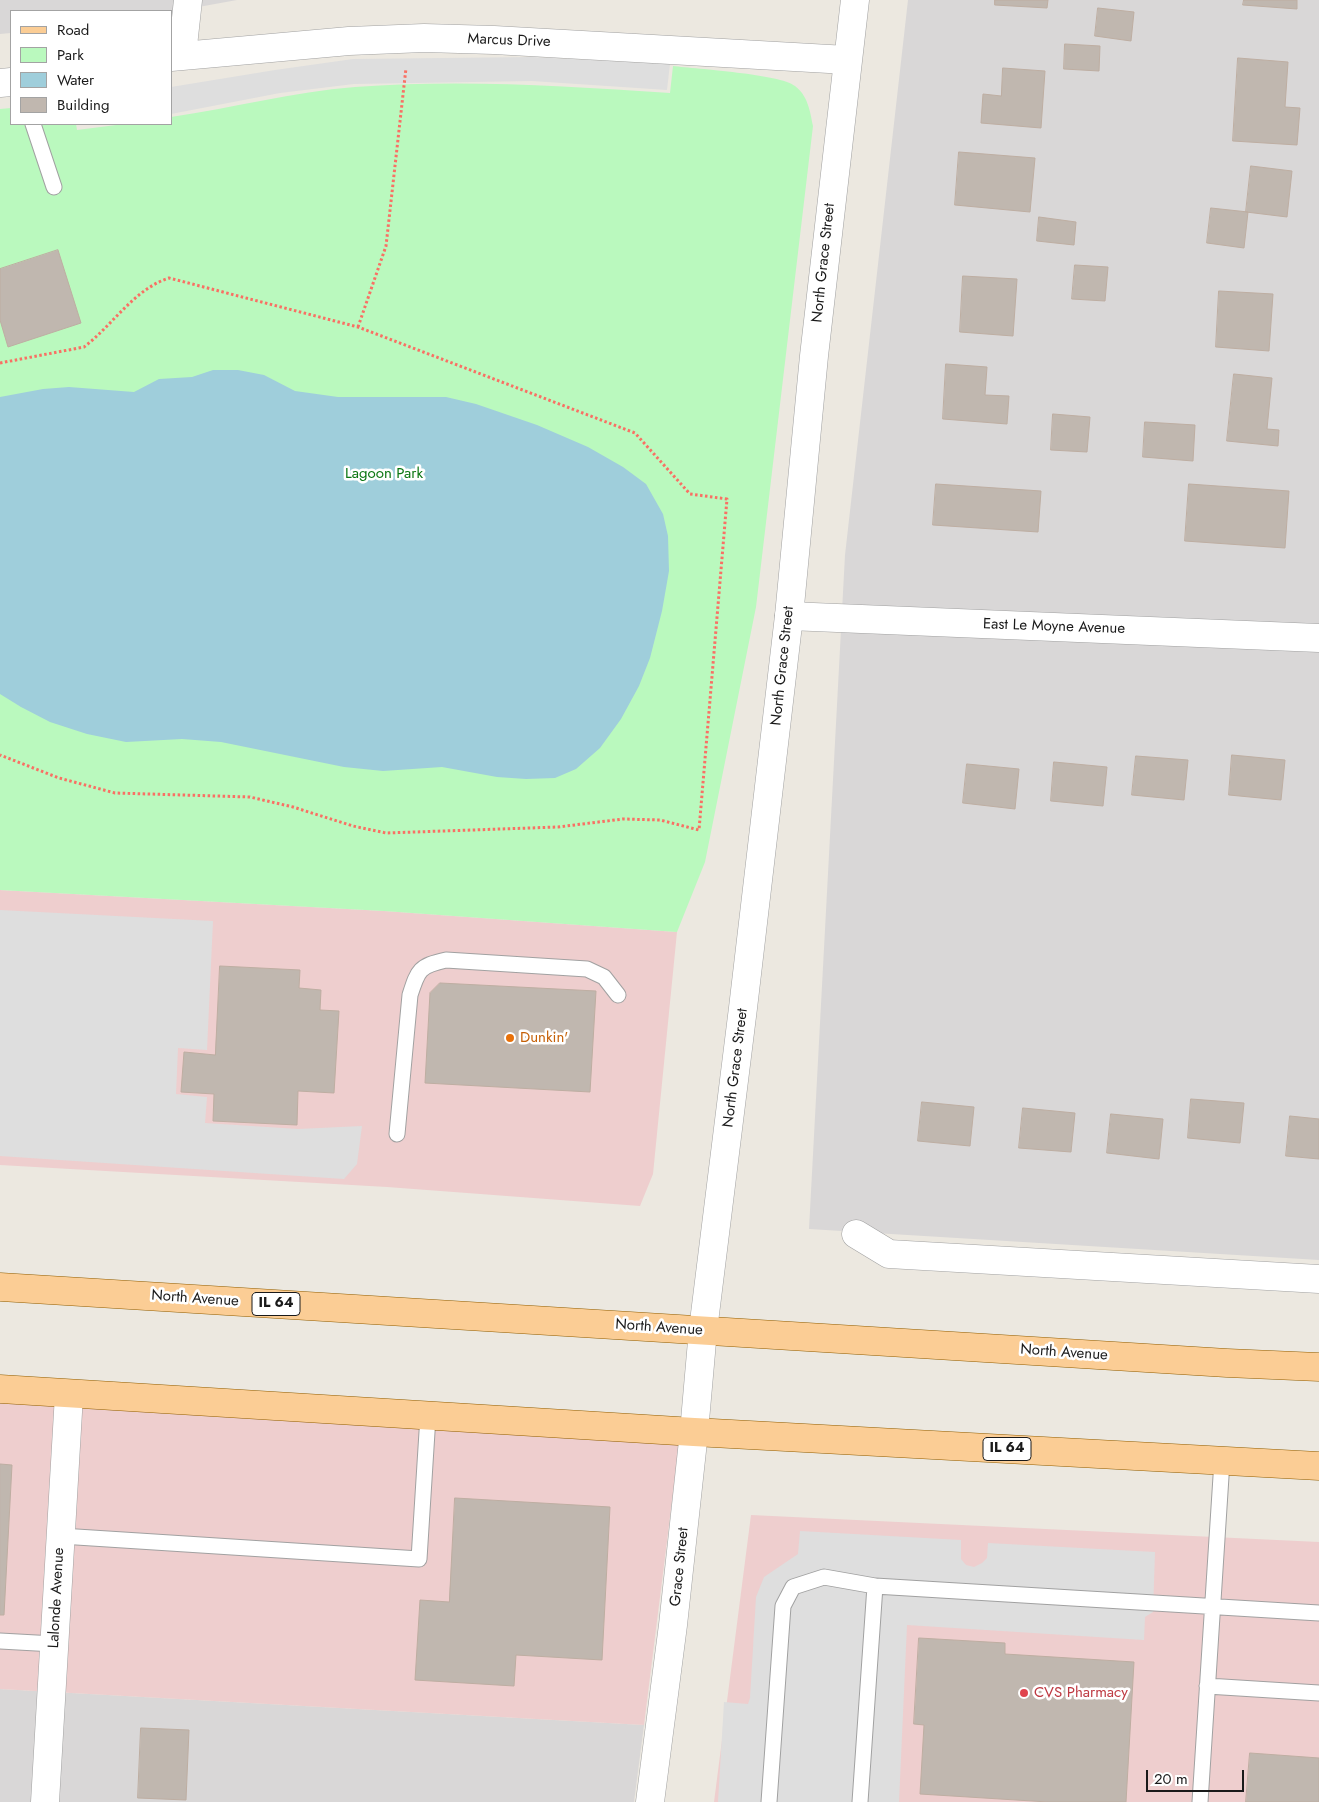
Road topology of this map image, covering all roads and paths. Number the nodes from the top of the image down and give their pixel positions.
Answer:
1 (188, 0) edge
2 (855, 0) edge
3 (410, 40) junction
4 (177, 56) edge
5 (847, 60) junction
6 (33, 125) edge
7 (54, 187) dead end
8 (358, 327) junction
9 (0, 363) edge
10 (789, 616) junction
11 (1319, 638) edge
12 (0, 755) edge
13 (618, 996) dead end
14 (397, 1134) dead end
15 (856, 1234) dead end
16 (1319, 1279) edge
17 (0, 1287) edge
18 (703, 1330) junction
19 (1319, 1367) edge
20 (0, 1389) edge
21 (69, 1394) junction
22 (428, 1416) junction
23 (694, 1432) junction
24 (1222, 1461) junction
25 (1319, 1466) edge
26 (61, 1536) junction
27 (875, 1586) junction
28 (1212, 1607) junction
29 (1319, 1613) edge
30 (0, 1640) edge
31 (54, 1644) junction
32 (1207, 1686) junction
33 (1319, 1693) edge
34 (45, 1802) edge
35 (650, 1802) edge
36 (769, 1802) edge
37 (860, 1802) edge
38 (1200, 1802) edge

1 - 4 street
2 - 5 street, North Grace Street
3 - 4 street, Marcus Drive
3 - 5 street, Marcus Drive
3 - 8 path
5 - 10 street, North Grace Street
6 - 7 lane
8 - 9 path
8 - 12 path
10 - 11 street, East Le Moyne Avenue
10 - 18 street, North Grace Street
13 - 14 lane
15 - 16 street
17 - 18 main road, North Avenue / IL 64
18 - 19 main road, North Avenue / IL 64
18 - 23 street, Grace Street
20 - 21 main road, IL 64
21 - 22 main road, IL 64
21 - 26 street, Lalonde Avenue
22 - 23 main road, IL 64
22 - 26 lane
23 - 24 main road, IL 64
23 - 35 street, Grace Street
24 - 25 main road, IL 64
24 - 28 lane
26 - 31 street, Lalonde Avenue
27 - 28 lane
27 - 36 lane
27 - 37 lane
28 - 29 lane
28 - 32 lane
30 - 31 lane
31 - 34 street, Lalonde Avenue
32 - 33 lane
32 - 38 lane

